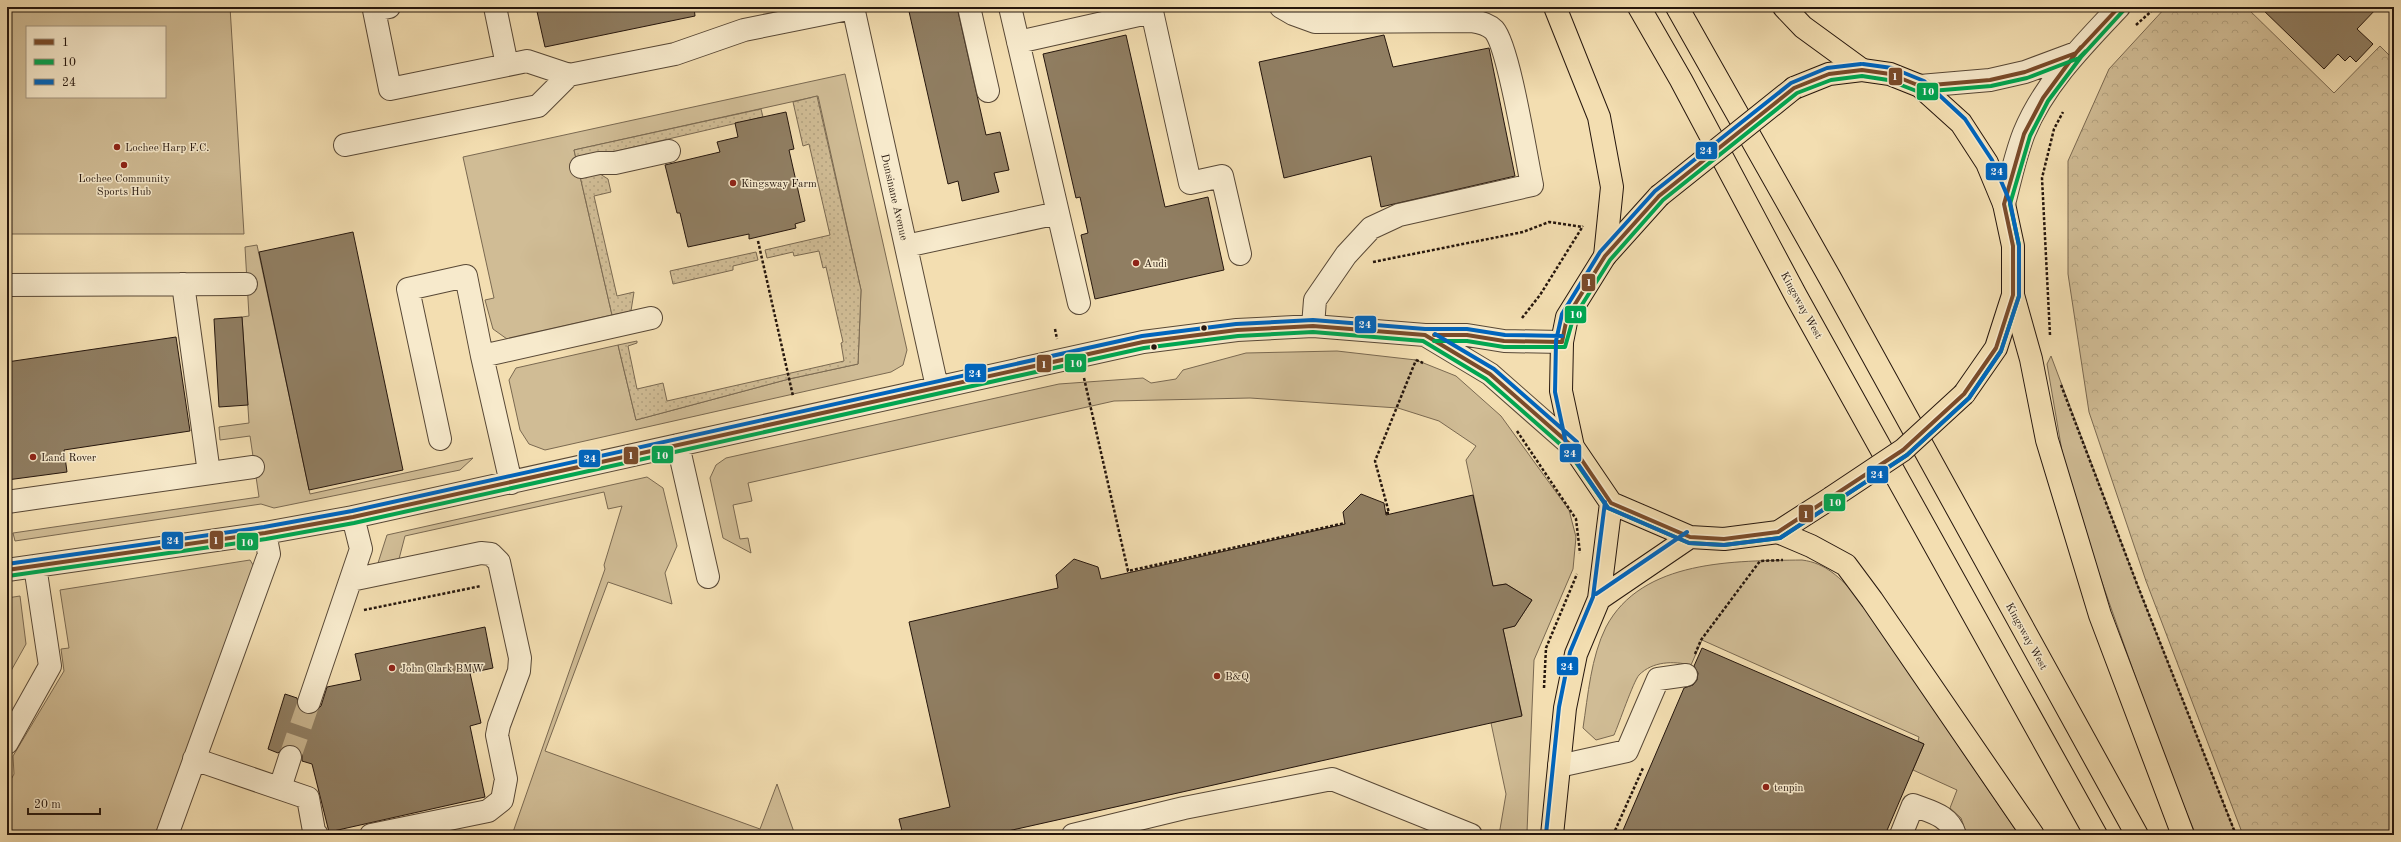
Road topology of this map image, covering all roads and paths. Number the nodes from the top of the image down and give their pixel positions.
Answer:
1 (389, 7) edge
2 (495, 7) edge
3 (969, 7) edge
4 (1010, 7) edge
5 (1281, 7) edge
6 (1555, 7) edge
7 (1639, 7) edge
8 (1677, 7) edge
9 (1784, 7) edge
10 (2119, 7) edge
11 (2156, 7) edge
12 (853, 8) edge
13 (1152, 10) edge
14 (2132, 28) dead end
15 (1018, 42) junction
16 (2076, 53) junction
17 (507, 65) junction
18 (1862, 70) junction
19 (569, 75) junction
20 (1920, 86) junction
21 (988, 91) dead end
22 (2065, 110) dead end
23 (345, 145) dead end
24 (669, 151) dead end
25 (581, 167) dead end
26 (2004, 204) junction
27 (1058, 213) junction
28 (1586, 221) dead end
29 (1583, 227) junction
30 (758, 240) dead end
31 (906, 246) junction
32 (1240, 254) dead end
33 (1605, 256) junction
34 (1368, 263) dead end
35 (7, 284) edge
36 (183, 284) junction
37 (246, 284) dead end
38 (2013, 295) junction
39 (1079, 303) dead end
40 (651, 318) dead end
41 (1313, 326) junction
42 (1055, 329) dead end
43 (1425, 335) junction
44 (1504, 341) junction
45 (2050, 341) dead end
46 (1562, 342) junction
47 (482, 356) junction
48 (1061, 358) junction
49 (1416, 360) junction
50 (1429, 366) dead end
51 (2059, 378) dead end
52 (1078, 379) dead end
53 (937, 387) junction
54 (798, 418) junction
55 (1516, 428) dead end
56 (440, 439) dead end
57 (678, 445) junction
58 (1573, 447) junction
59 (253, 467) dead end
60 (209, 473) junction
61 (511, 482) junction
62 (7, 502) edge
63 (1611, 503) junction
64 (1386, 513) dead end
65 (353, 517) junction
66 (1345, 522) dead end
67 (1778, 532) junction
68 (265, 533) junction
69 (1690, 537) junction
70 (1812, 546) junction
71 (1580, 560) dead end
72 (35, 566) junction
73 (7, 570) edge
74 (1578, 572) dead end
75 (708, 577) dead end
76 (351, 580) junction
77 (504, 581) junction
78 (1599, 599) junction
79 (338, 616) junction
80 (1686, 675) joint
81 (1543, 694) dead end
82 (309, 702) tunnel mouth
83 (7, 743) edge
84 (290, 757) tunnel mouth
85 (194, 759) junction
86 (1647, 761) dead end
87 (1559, 766) junction
88 (280, 788) junction
89 (167, 835) edge
90 (317, 835) edge
91 (370, 835) edge
92 (1073, 835) edge
93 (1471, 835) edge
94 (1552, 835) edge
95 (1613, 835) edge
96 (1900, 835) edge
97 (1955, 835) edge
98 (2033, 835) edge
99 (2096, 835) edge
100 (2137, 835) edge
101 (2183, 835) edge
102 (2236, 835) edge

1 - 17 street
2 - 17 street
3 - 21 street
4 - 15 street
5 - 41 street
6 - 33 main road
7 - 99 main road, Kingsway West
8 - 100 main road, Kingsway West
9 - 18 main road
10 - 16 street
11 - 14 path
12 - 19 street
12 - 31 street, Dunsinane Avenue
13 - 15 street
13 - 32 street
15 - 27 street
16 - 20 street
16 - 26 street
17 - 19 street
18 - 20 main road
18 - 33 main road, bridge
19 - 23 street
20 - 26 main road
22 - 45 path
24 - 25 street
26 - 38 main road
27 - 31 street
27 - 39 street
28 - 29 path
29 - 34 path
29 - 44 path
30 - 54 path
31 - 53 street, Dunsinane Avenue
33 - 46 main road
35 - 36 street
36 - 37 street
36 - 60 street
38 - 67 main road, bridge
38 - 101 main road
40 - 47 street
41 - 43 street
41 - 48 street
42 - 48 path
43 - 44 street
43 - 49 path
43 - 58 street
44 - 46 street
46 - 58 main road
47 - 56 street
47 - 61 street
48 - 53 street
49 - 50 path
49 - 64 path
51 - 102 path
52 - 66 path
53 - 54 street
54 - 57 street
55 - 71 path
57 - 61 street
57 - 75 street
58 - 63 main road
59 - 60 street
60 - 62 street
61 - 65 street
63 - 69 main road
63 - 78 main road
65 - 68 street
65 - 76 street
67 - 69 main road
67 - 70 main road
68 - 72 street
68 - 85 street
69 - 78 main road
70 - 80 path
70 - 98 main road
72 - 73 street
72 - 83 street
74 - 81 path
76 - 77 street
76 - 79 street
77 - 79 path
77 - 91 street
78 - 87 main road
79 - 82 street
80 - 87 street
84 - 88 street
85 - 88 street
85 - 89 street
86 - 95 path
87 - 94 main road
88 - 90 street
92 - 93 street
96 - 97 street

